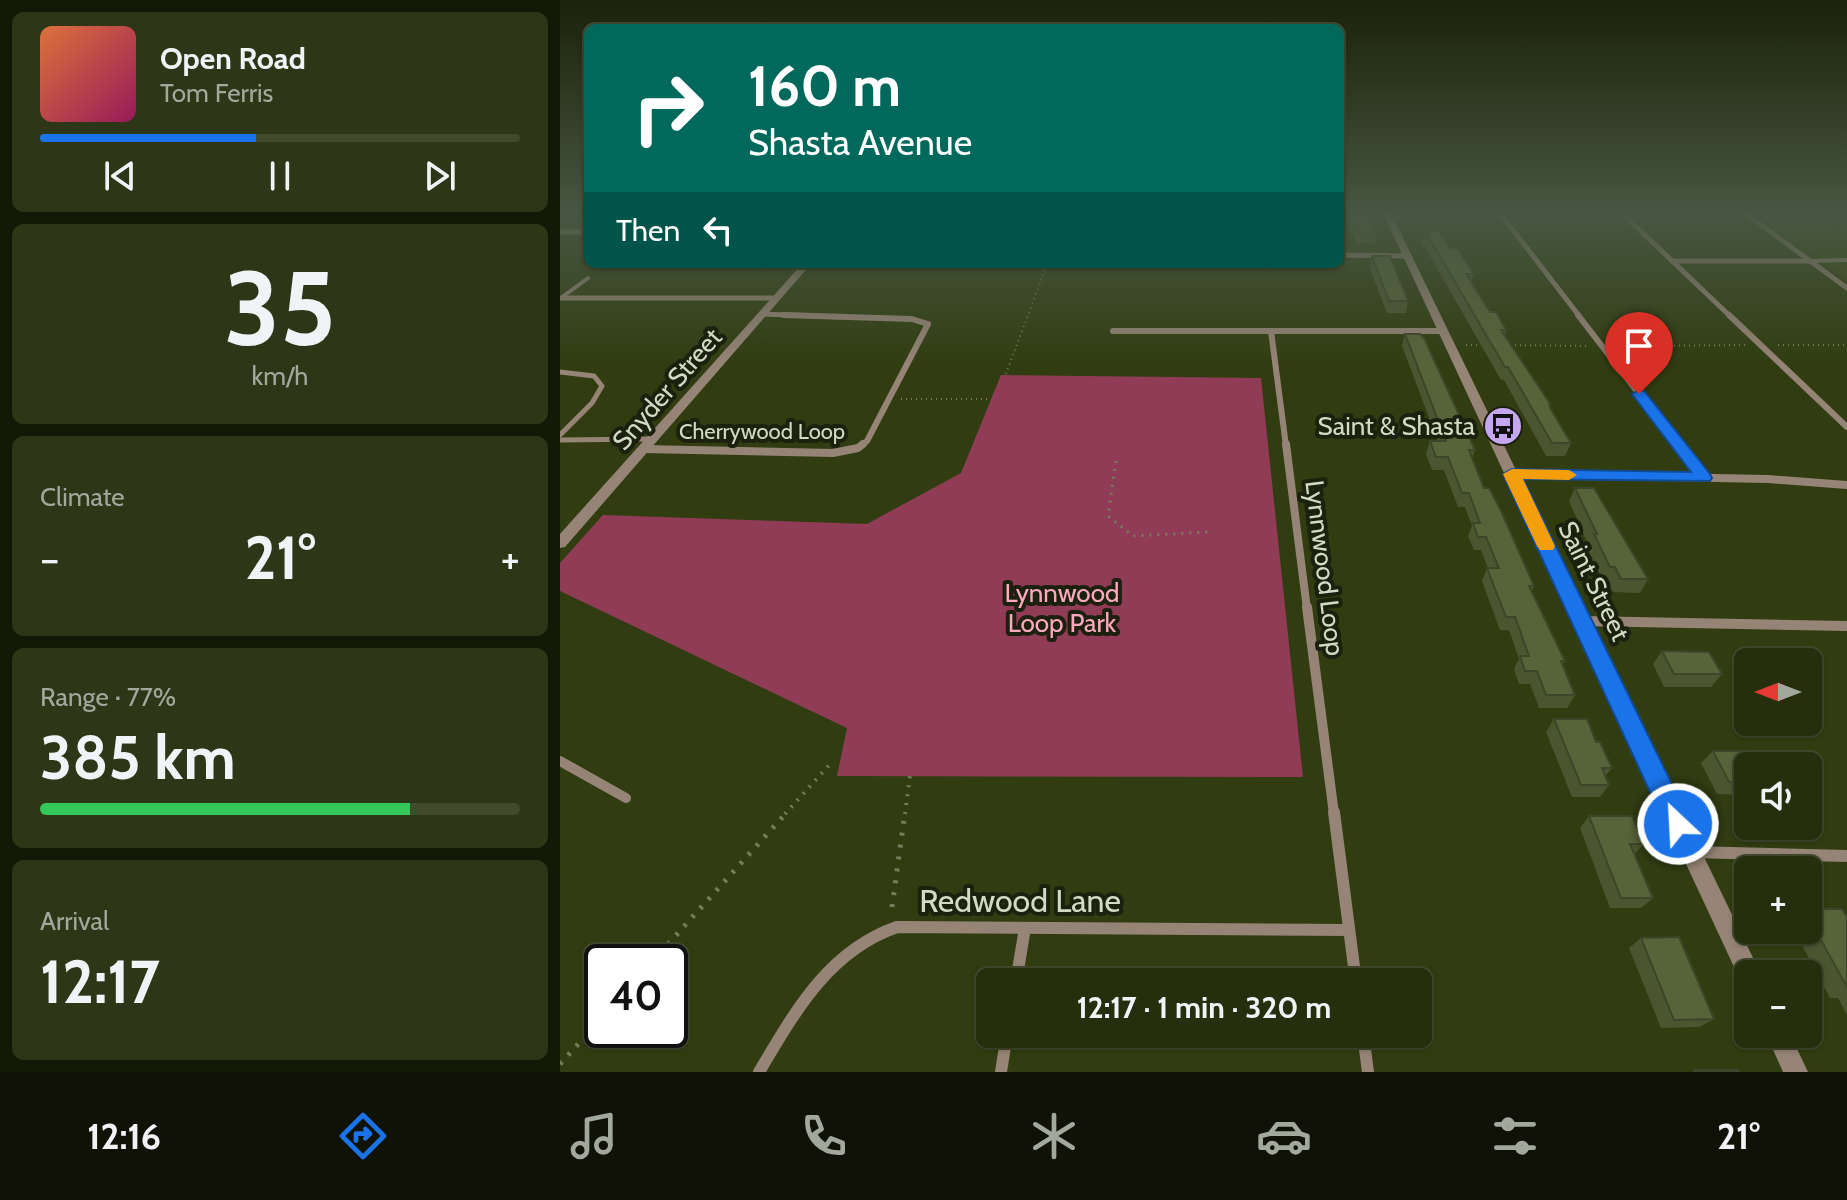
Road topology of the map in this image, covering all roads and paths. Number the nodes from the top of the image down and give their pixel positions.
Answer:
1 (1410, 263) edge
2 (1538, 263) edge
3 (1676, 263) edge
4 (1813, 263) edge
5 (803, 268) edge
6 (1046, 268) edge
7 (588, 278) dead end
8 (1847, 288) edge
9 (560, 298) edge
10 (776, 298) junction
11 (762, 314) junction
12 (1113, 331) dead end
13 (1271, 331) junction
14 (1444, 331) junction
15 (1462, 345) dead end
16 (1494, 345) edge
17 (1510, 345) edge
18 (1761, 345) junction
19 (1847, 345) edge
20 (1602, 346) junction
21 (560, 372) edge
22 (1006, 374) dead end
23 (901, 399) dead end
24 (991, 399) dead end
25 (1847, 427) edge
26 (560, 437) edge
27 (648, 444) junction
28 (1116, 461) dead end
29 (1512, 474) junction
30 (1704, 478) junction
31 (1847, 485) edge
32 (1208, 532) dead end
33 (560, 543) edge
34 (1582, 621) junction
35 (1847, 626) edge
36 (560, 761) edge
37 (831, 763) dead end
38 (910, 776) dead end
39 (626, 798) dead end
40 (1692, 852) junction
41 (1847, 856) edge
42 (892, 907) dead end
43 (1025, 928) junction
44 (1349, 930) junction
45 (668, 944) edge
46 (1742, 960) edge
47 (1018, 968) edge
48 (1354, 968) edge
49 (584, 1038) edge
50 (1005, 1048) edge
51 (1365, 1048) edge
52 (1785, 1048) edge
53 (560, 1064) edge
54 (759, 1072) edge
55 (1001, 1072) edge
56 (1368, 1072) edge
57 (1796, 1072) edge

1 - 14 street, Saint Street
2 - 20 street
3 - 18 street
4 - 8 street
5 - 10 street, Snyder Street
6 - 22 path
7 - 9 lane
9 - 10 street
10 - 11 street, Snyder Street
11 - 27 street, Snyder Street
11 - 27 street, Cherrywood Loop
12 - 13 street
13 - 14 street
13 - 44 street, Lynnwood Loop
14 - 29 street, Saint Street
15 - 16 path
17 - 20 path
18 - 19 path
18 - 20 path
18 - 25 street
20 - 30 street
21 - 26 lane
23 - 24 path
26 - 27 lane
27 - 33 street, Snyder Street
28 - 32 path
29 - 30 street
29 - 34 street, Saint Street
30 - 31 street
34 - 35 street
34 - 40 street, Saint Street
36 - 39 street
37 - 45 path
38 - 42 path
40 - 41 street
40 - 46 street, Saint Street
43 - 44 street, Redwood Lane
43 - 47 street
43 - 54 street, Redwood Lane
44 - 48 street, Lynnwood Loop
49 - 53 path
50 - 55 street
51 - 56 street
52 - 57 street

